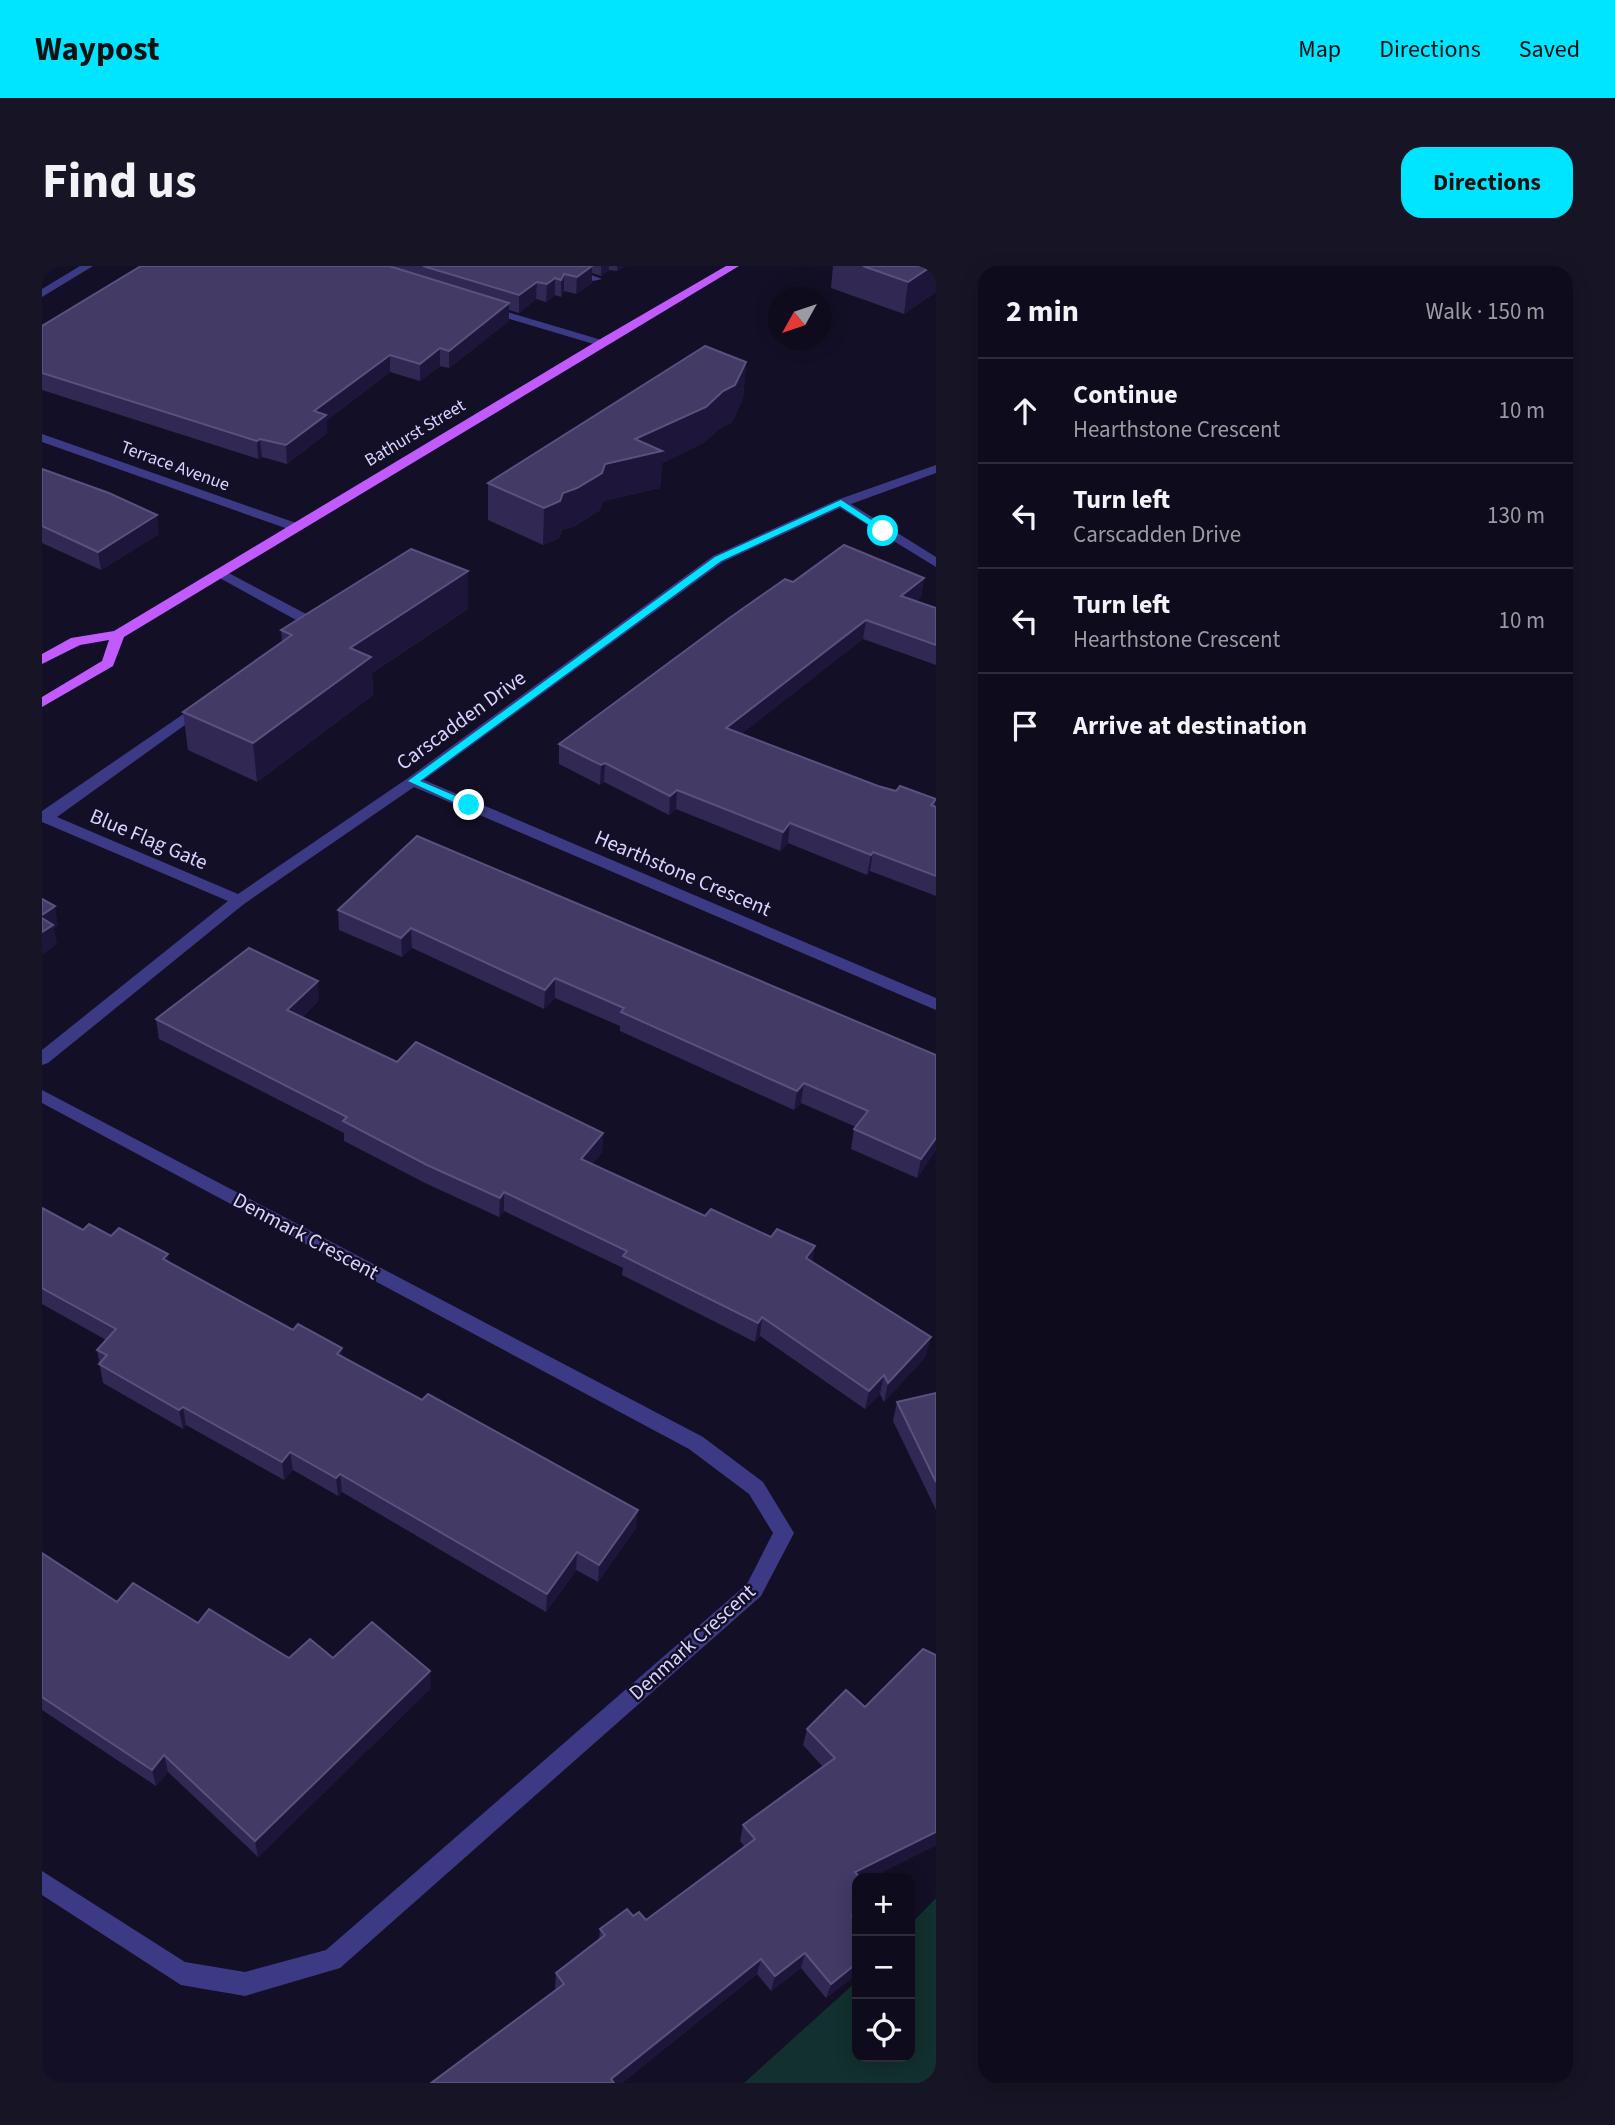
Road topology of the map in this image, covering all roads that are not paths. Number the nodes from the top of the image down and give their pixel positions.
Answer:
1 (88, 266) edge
2 (555, 266) edge
3 (734, 266) edge
4 (597, 279) dead end
5 (42, 294) edge
6 (469, 304) edge
7 (601, 343) junction
8 (42, 438) edge
9 (936, 470) edge
10 (841, 503) junction
11 (295, 527) junction
12 (936, 564) edge
13 (221, 573) junction
14 (118, 635) junction
15 (286, 647) edge
16 (42, 660) edge
17 (210, 702) edge
18 (42, 703) edge
19 (413, 781) junction
20 (44, 817) edge
21 (239, 900) junction
22 (936, 1004) edge
23 (42, 1059) edge
24 (42, 1096) edge
25 (42, 1882) edge

1 - 5 street
2 - 4 street
3 - 7 main road, Bathurst Street
6 - 7 street
7 - 11 main road, Bathurst Street
8 - 11 street, Terrace Avenue
9 - 10 street, Carscadden Drive
10 - 12 street
10 - 19 street, Carscadden Drive
11 - 13 main road, Bathurst Street
13 - 14 main road, Bathurst Street
13 - 15 street
14 - 16 main road, Bathurst Street
14 - 18 main road
17 - 20 street
19 - 21 street, Carscadden Drive
19 - 22 street, Hearthstone Crescent
20 - 21 street, Blue Flag Gate
21 - 23 street, Carscadden Drive
24 - 25 street, Denmark Crescent

